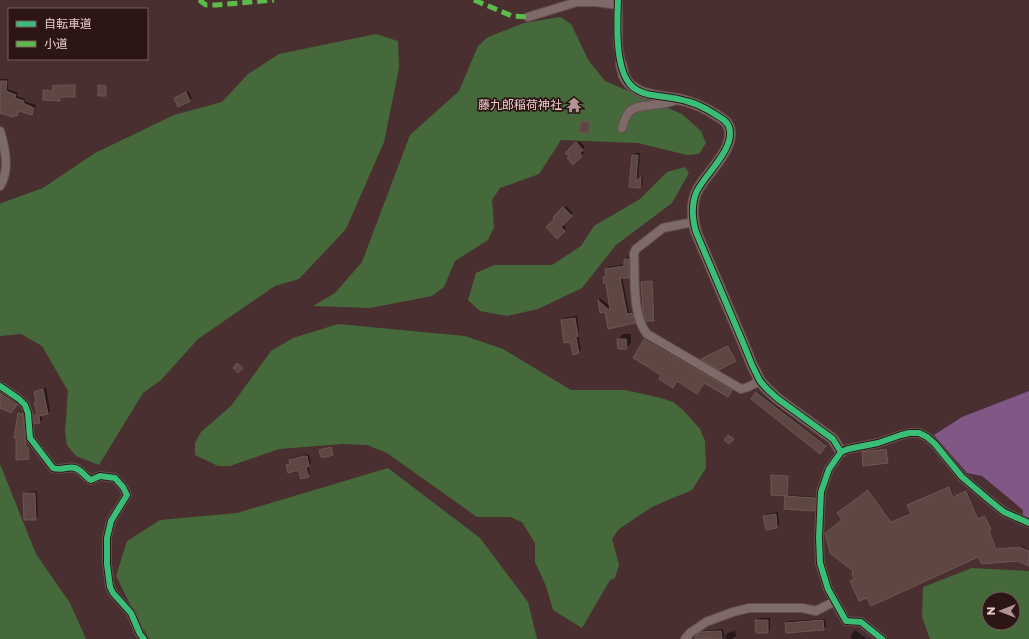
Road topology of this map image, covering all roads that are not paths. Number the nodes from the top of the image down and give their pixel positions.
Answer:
1 (618, 2) edge
2 (528, 17) dead end
3 (621, 64) joint
4 (678, 99) junction
5 (622, 128) dead end
6 (0, 131) edge
7 (0, 186) edge
8 (693, 222) junction
9 (760, 381) junction
10 (0, 386) edge
11 (841, 452) junction
12 (1029, 523) edge
13 (835, 601) junction
14 (144, 639) edge
15 (685, 639) edge
16 (882, 639) edge

1 - 2 street
1 - 3 street
3 - 4 street
4 - 5 street
4 - 8 street
6 - 7 street
8 - 9 street
8 - 9 street
9 - 11 street
10 - 14 street
11 - 12 street
11 - 13 street
13 - 15 street
13 - 16 street

